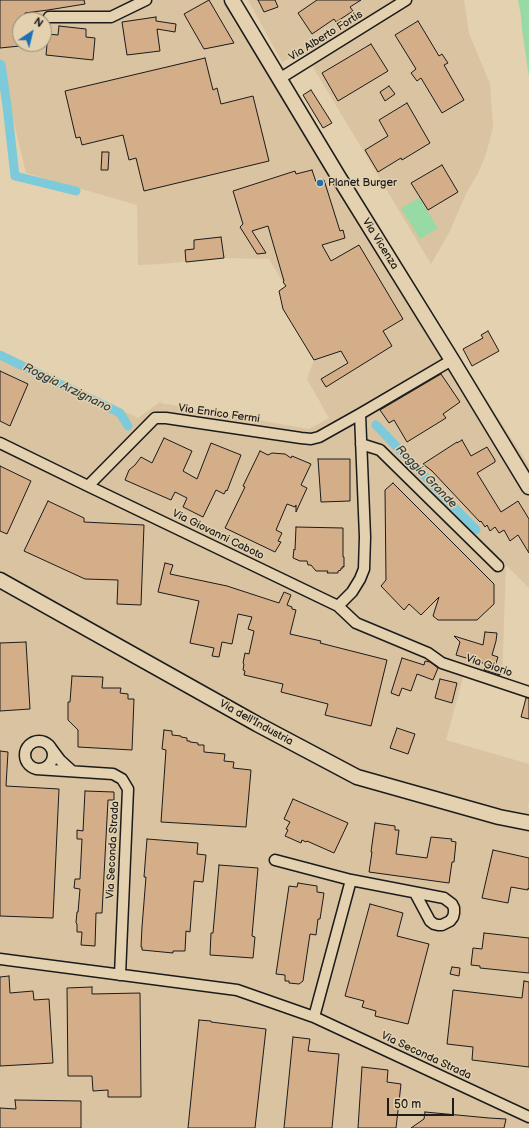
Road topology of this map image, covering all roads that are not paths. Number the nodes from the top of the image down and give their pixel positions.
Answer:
1 (146, 0) edge
2 (232, 0) edge
3 (406, 0) edge
4 (52, 17) edge
5 (279, 79) junction
6 (452, 360) junction
7 (360, 414) junction
8 (0, 443) edge
9 (361, 444) junction
10 (88, 486) junction
11 (529, 487) edge
12 (498, 566) dead end
13 (0, 580) edge
14 (338, 606) junction
15 (442, 663) joint
16 (529, 692) edge
17 (50, 747) junction
18 (36, 769) junction
19 (72, 771) junction
20 (529, 823) edge
21 (275, 860) dead end
22 (351, 880) junction
23 (415, 893) dead end
24 (0, 959) edge
25 (120, 975) junction
26 (314, 1017) junction
27 (529, 1117) edge

1 - 4 street
2 - 5 main road, Via Vicenza
3 - 5 street, Via Alberto Fortis
5 - 6 main road, Via Vicenza
6 - 7 street, Via Enrico Fermi
6 - 11 main road, Via Vicenza
7 - 9 street
7 - 10 street, Via Enrico Fermi
8 - 10 street
9 - 12 street
9 - 14 street
10 - 14 street, Via Giovanni Caboto
13 - 20 main road, Via dell'Industria
14 - 15 street, Via Giovanni Caboto
15 - 16 street, Via Giorio
17 - 18 street
17 - 18 street
17 - 19 street
18 - 19 street, Via Seconda Strada
19 - 25 street, Via Seconda Strada
21 - 22 street
22 - 23 street
22 - 26 street
24 - 25 street, Via Seconda Strada
25 - 26 street, Via Seconda Strada
26 - 27 street, Via Seconda Strada

